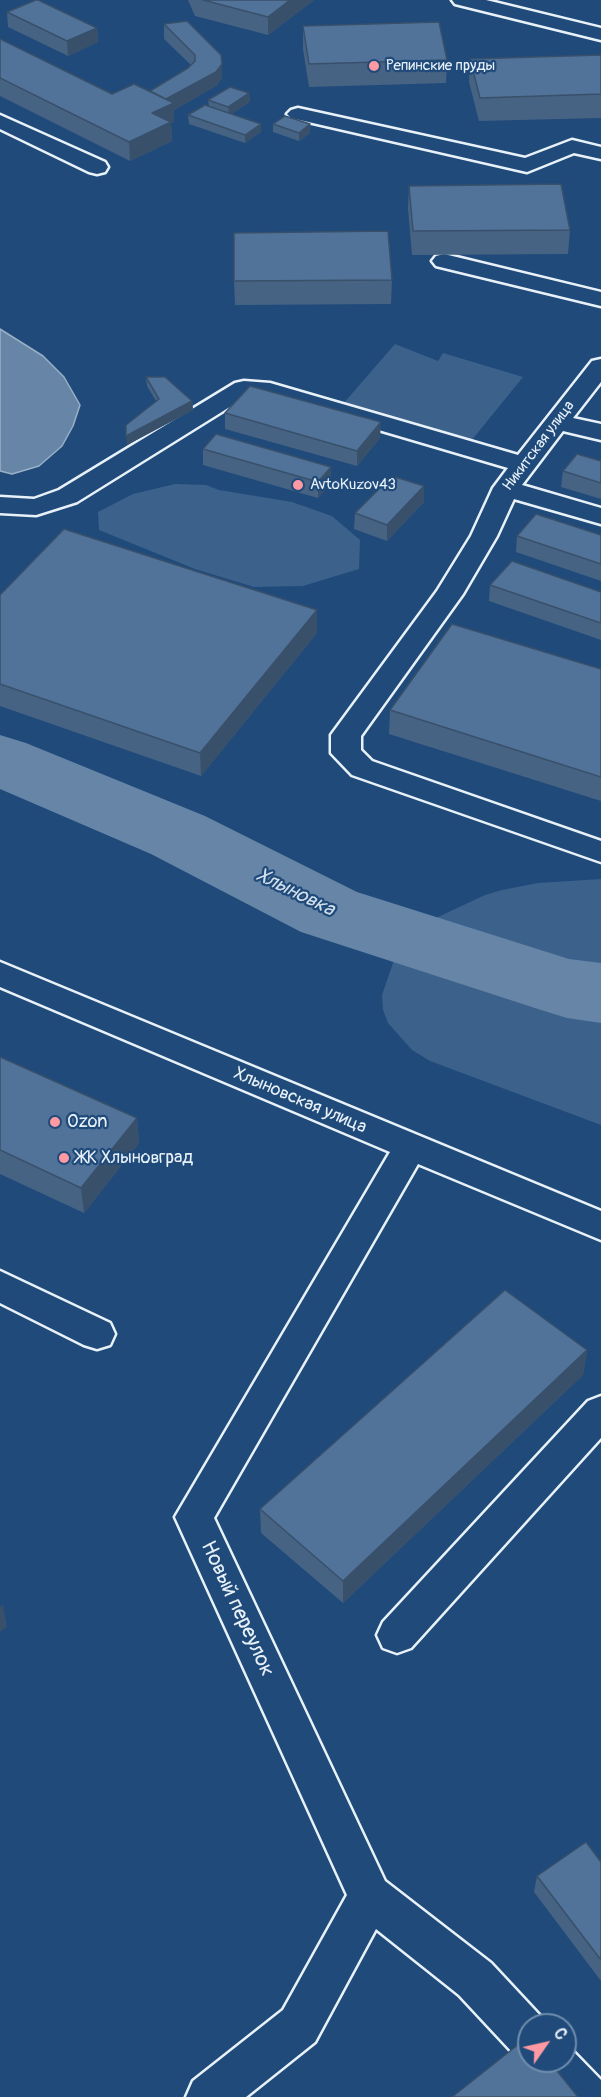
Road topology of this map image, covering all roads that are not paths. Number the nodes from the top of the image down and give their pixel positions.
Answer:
1 (462, 0) edge
2 (601, 34) edge
3 (298, 114) dead end
4 (0, 121) edge
5 (601, 153) edge
6 (96, 167) dead end
7 (444, 261) edge
8 (601, 299) edge
9 (601, 366) edge
10 (556, 422) junction
11 (601, 432) edge
12 (524, 465) junction
13 (506, 488) junction
14 (0, 505) edge
15 (601, 516) edge
16 (601, 852) edge
17 (0, 974) edge
18 (411, 1148) junction
19 (601, 1226) edge
20 (0, 1286) edge
21 (97, 1334) dead end
22 (601, 1412) edge
23 (397, 1635) dead end
24 (370, 1896) junction
25 (517, 2024) edge
26 (562, 2073) edge
27 (208, 2097) edge
28 (585, 2097) edge

1 - 2 street
3 - 5 street
4 - 6 street
7 - 8 street
9 - 10 street, Никитская улица
10 - 11 street
10 - 12 street, Никитская улица
12 - 13 street, Никитская улица
12 - 14 street
13 - 15 street
13 - 16 street, Никитская улица
17 - 18 street, Хлыновская улица
18 - 19 street, Хлыновская улица
18 - 24 street, Новый переулок
20 - 21 street
22 - 23 street
24 - 25 street, Новый переулок
24 - 27 street
26 - 28 street

